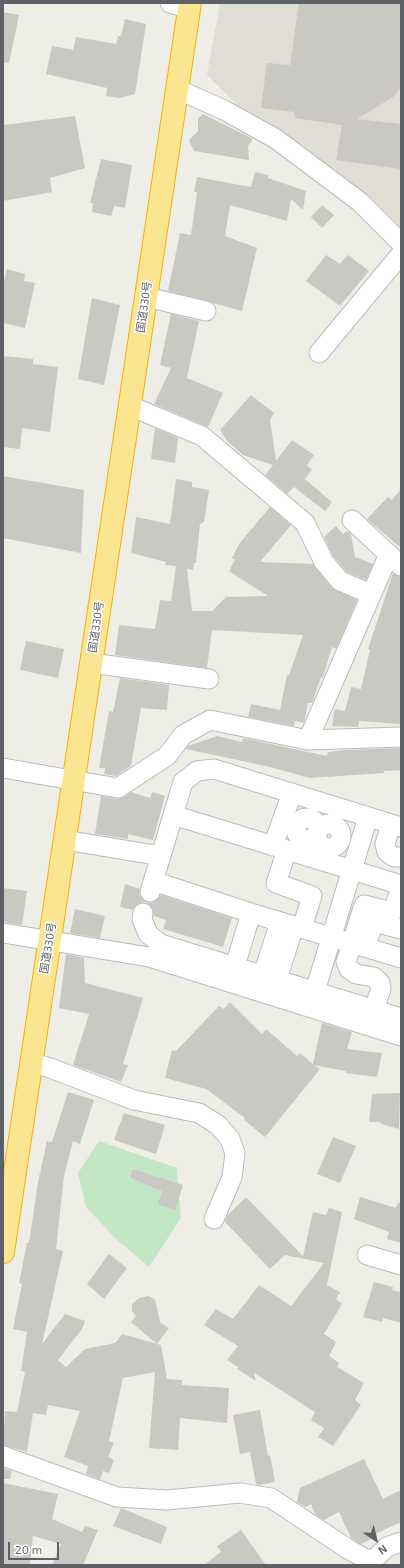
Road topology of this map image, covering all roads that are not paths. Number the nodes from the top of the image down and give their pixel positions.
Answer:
1 (183, 5) edge
2 (178, 89) junction
3 (401, 243) edge
4 (401, 254) edge
5 (146, 297) junction
6 (206, 311) dead end
7 (319, 353) dead end
8 (130, 406) junction
9 (352, 520) dead end
10 (395, 560) edge
11 (372, 594) junction
12 (91, 663) junction
13 (209, 680) dead end
14 (401, 737) edge
15 (308, 740) junction
16 (3, 768) edge
17 (74, 780) junction
18 (292, 793) junction
19 (173, 815) junction
20 (368, 817) junction
21 (290, 823) junction
22 (396, 825) edge
23 (65, 840) junction
24 (359, 846) junction
25 (280, 848) junction
26 (160, 856) junction
27 (401, 857) edge
28 (352, 870) junction
29 (401, 885) edge
30 (401, 889) edge
31 (143, 913) dead end
32 (251, 913) junction
33 (292, 925) junction
34 (401, 929) edge
35 (3, 933) edge
36 (331, 937) junction
37 (49, 941) junction
38 (358, 945) junction
39 (401, 958) edge
40 (235, 966) junction
41 (270, 977) junction
42 (315, 991) junction
43 (374, 1009) junction
44 (401, 1018) edge
45 (401, 1036) edge
46 (31, 1062) junction
47 (214, 1219) dead end
48 (3, 1252) edge
49 (367, 1256) dead end
50 (401, 1265) edge
51 (3, 1456) edge
52 (401, 1542) edge
53 (371, 1564) edge

1 - 2 highway, 国道330号
2 - 3 street
2 - 5 highway, 国道330号
4 - 7 street
5 - 6 street
5 - 8 highway, 国道330号
8 - 11 street
8 - 12 highway, 国道330号
9 - 10 street
10 - 11 street
11 - 15 street
12 - 13 street
12 - 17 highway, 国道330号
14 - 15 street
15 - 17 street
16 - 17 street
17 - 23 highway, 国道330号
18 - 19 street
18 - 20 street
18 - 21 street
19 - 25 street
19 - 26 street
20 - 22 street
20 - 24 street
21 - 24 street
21 - 25 street
22 - 27 street
23 - 26 street
23 - 37 highway, 国道330号
24 - 28 street
25 - 28 street
25 - 33 street
26 - 32 street
28 - 29 street
28 - 36 street
30 - 38 street
31 - 40 street
32 - 33 street
32 - 40 street
33 - 36 street
33 - 41 street
34 - 38 street
35 - 37 street
36 - 38 street
36 - 42 street
37 - 45 street
37 - 46 highway, 国道330号
38 - 39 street
38 - 43 street
40 - 41 street
41 - 42 street
42 - 43 street
43 - 44 street
46 - 47 street
46 - 48 highway, 国道330号
49 - 50 street
51 - 53 street
52 - 53 street

